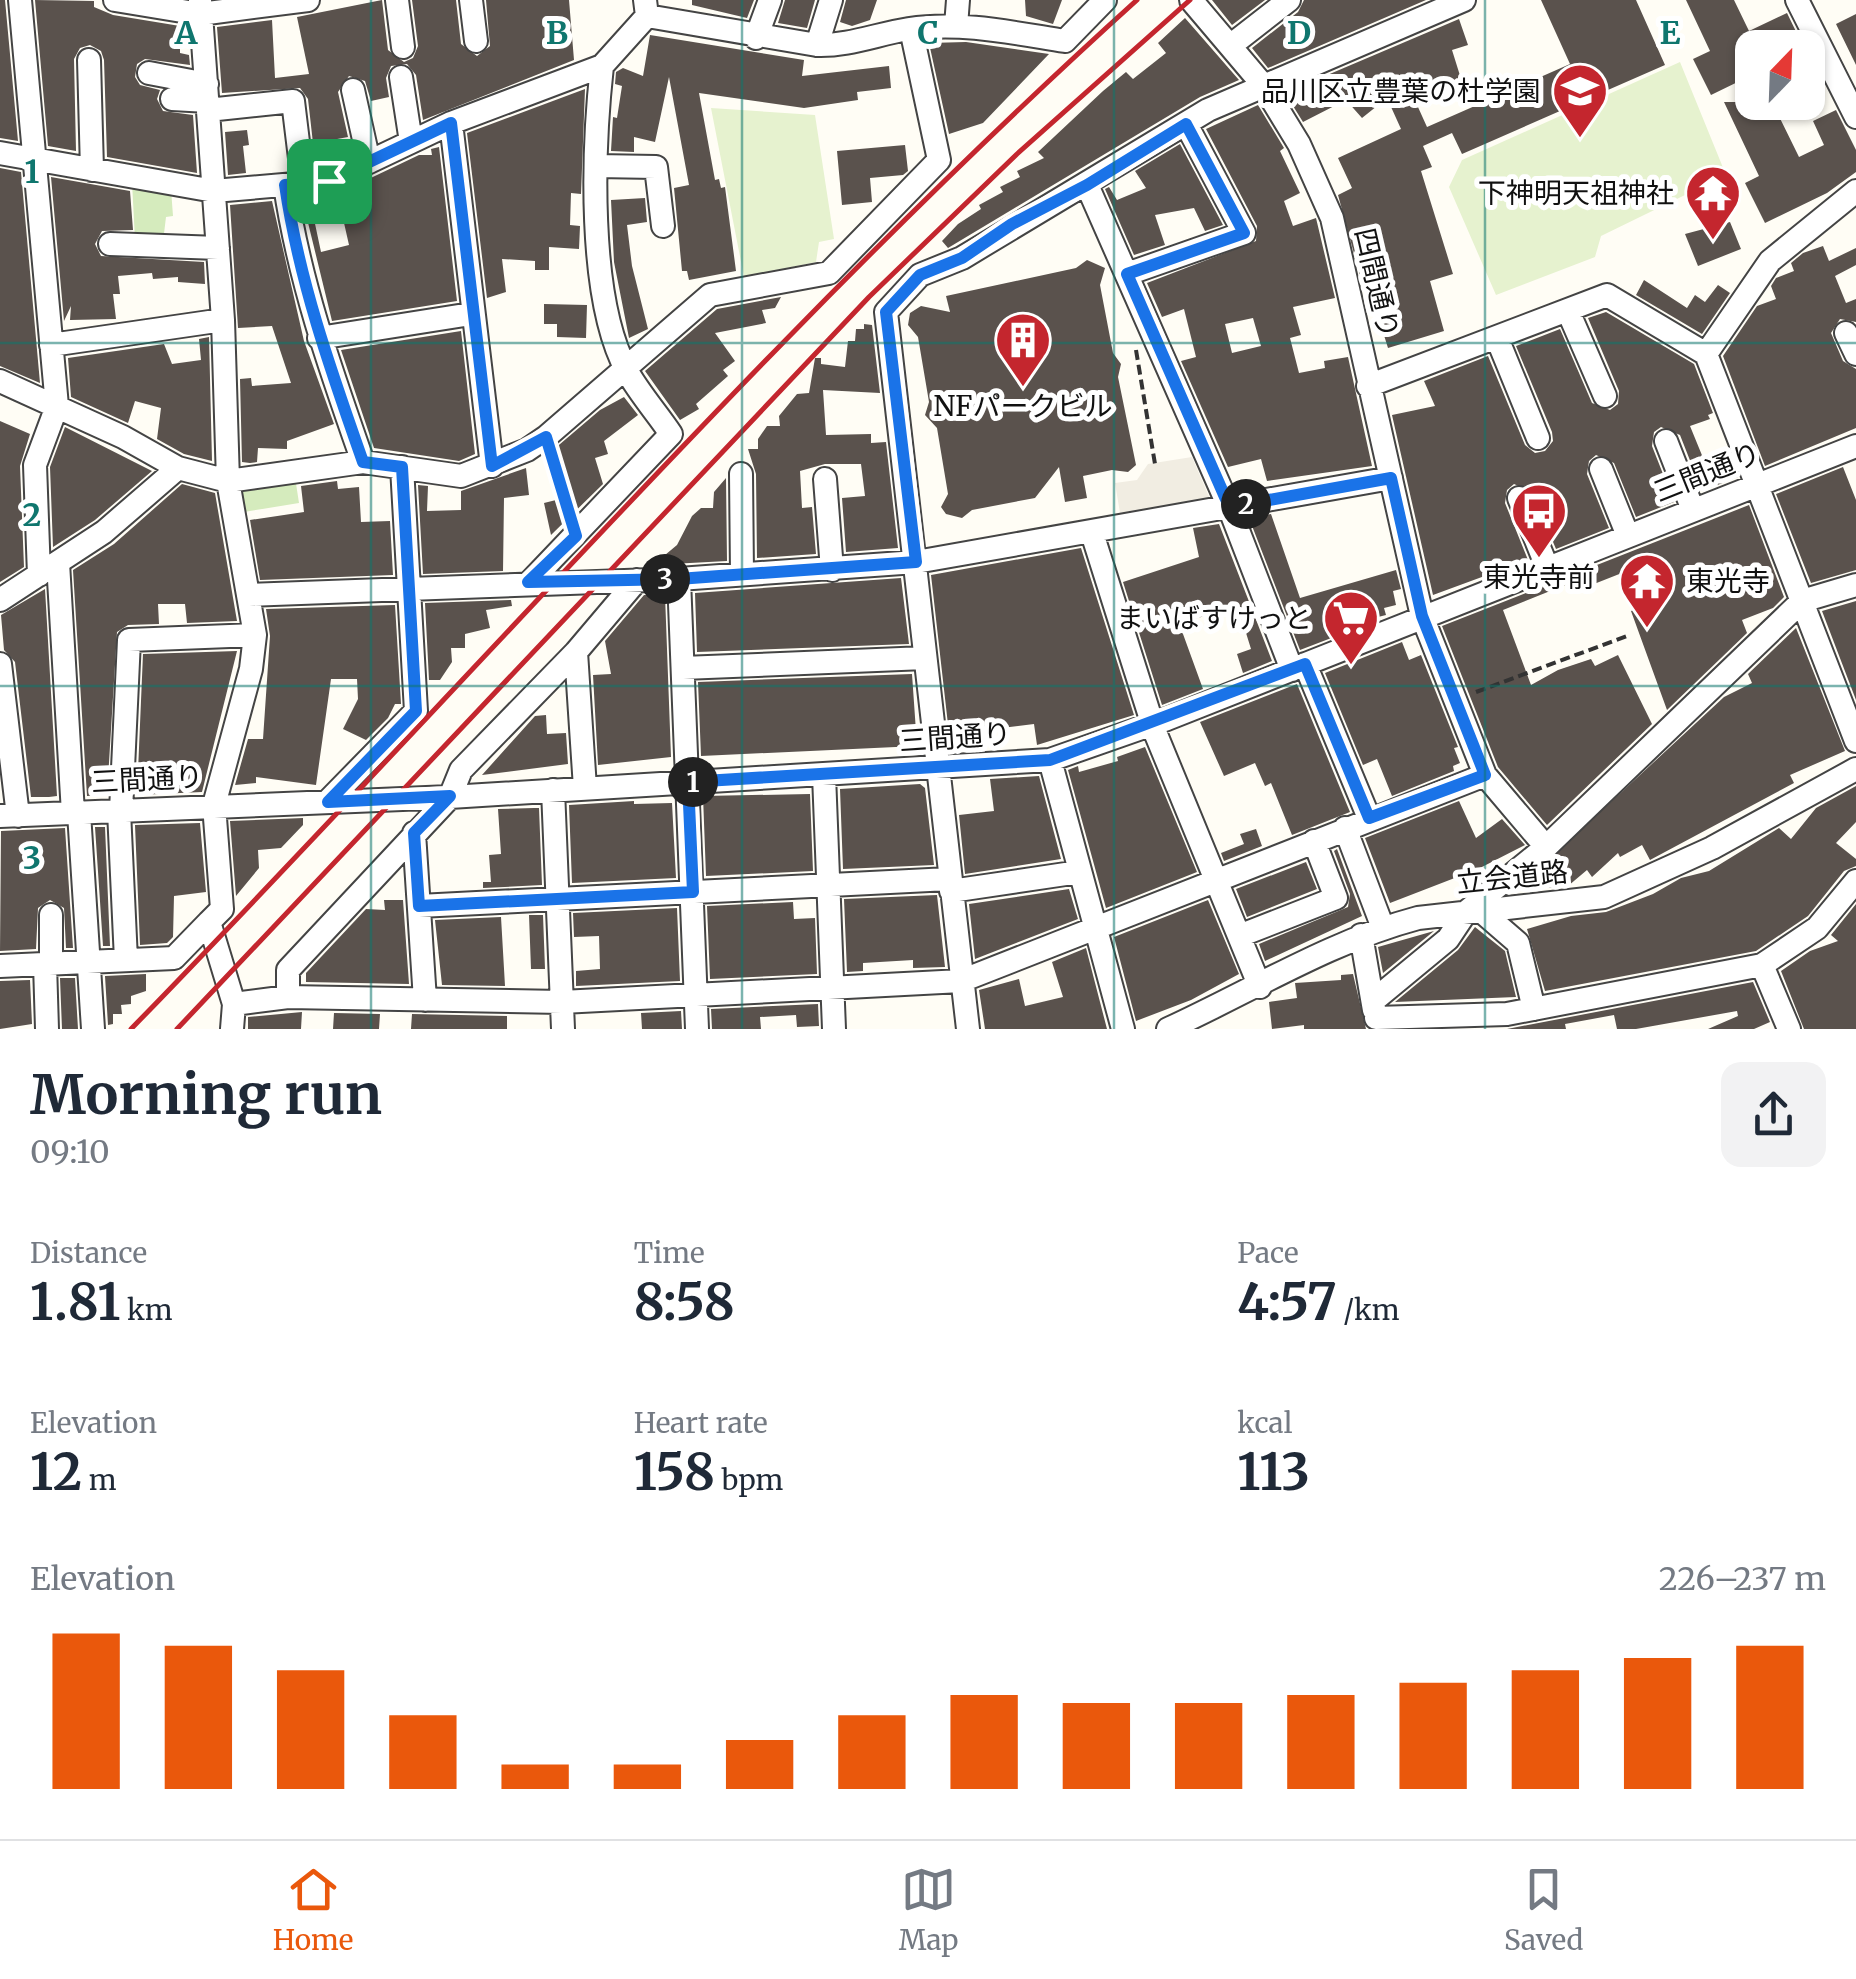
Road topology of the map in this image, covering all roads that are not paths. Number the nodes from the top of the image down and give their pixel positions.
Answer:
1 (20, 0) edge
2 (115, 0) edge
3 (308, 0) edge
4 (397, 0) edge
5 (472, 0) edge
6 (770, 0) edge
7 (831, 0) edge
8 (958, 0) edge
9 (1105, 0) edge
10 (1191, 0) edge
11 (1289, 0) edge
12 (1464, 0) edge
13 (1796, 0) edge
14 (200, 7) edge
15 (646, 8) edge
16 (956, 26) junction
17 (911, 28) junction
18 (756, 38) junction
19 (476, 41) dead end
20 (816, 46) junction
21 (1230, 46) junction
22 (403, 47) dead end
23 (89, 60) dead end
24 (600, 64) junction
25 (150, 73) dead end
26 (401, 76) dead end
27 (1263, 85) junction
28 (354, 90) dead end
29 (208, 98) junction
30 (172, 100) dead end
31 (1856, 117) edge
32 (451, 123) junction
33 (1186, 124) junction
34 (411, 142) junction
35 (0, 153) edge
36 (35, 159) junction
37 (369, 162) junction
38 (597, 166) junction
39 (92, 170) junction
40 (294, 184) junction
41 (1087, 185) junction
42 (1856, 190) edge
43 (214, 191) junction
44 (663, 226) dead end
45 (110, 244) dead end
46 (218, 248) junction
47 (1127, 274) junction
48 (1568, 311) junction
49 (471, 314) junction
50 (223, 320) junction
51 (319, 338) junction
52 (1496, 338) junction
53 (51, 345) junction
54 (1706, 354) junction
55 (625, 368) junction
56 (0, 381) edge
57 (1368, 386) junction
58 (1605, 396) dead end
59 (57, 406) junction
60 (1538, 438) dead end
61 (1666, 441) dead end
62 (1856, 446) edge
63 (363, 462) junction
64 (492, 466) junction
65 (402, 467) junction
66 (178, 468) junction
67 (1600, 469) dead end
68 (740, 474) dead end
69 (1391, 478) junction
70 (825, 479) dead end
71 (228, 482) junction
72 (1756, 485) junction
73 (1519, 498) dead end
74 (1230, 507) junction
75 (1693, 510) junction
76 (1092, 533) junction
77 (1628, 536) junction
78 (916, 562) junction
79 (1547, 568) junction
80 (48, 569) junction
81 (832, 570) junction
82 (742, 574) junction
83 (678, 579) junction
84 (637, 580) junction
85 (528, 582) junction
86 (1856, 585) edge
87 (410, 590) junction
88 (249, 596) junction
89 (0, 600) edge
90 (1802, 601) junction
91 (1422, 616) junction
92 (255, 635) junction
93 (576, 652) junction
94 (925, 658) junction
95 (0, 664) edge
96 (1298, 667) junction
97 (683, 668) junction
98 (1152, 724) junction
99 (1856, 741) edge
100 (1050, 760) junction
101 (937, 768) junction
102 (1856, 769) edge
103 (1485, 775) junction
104 (824, 776) junction
105 (688, 782) junction
106 (585, 788) junction
107 (552, 790) junction
108 (450, 796) junction
109 (328, 802) junction
110 (214, 806) junction
111 (120, 811) junction
112 (76, 813) junction
113 (9, 816) edge
114 (1369, 818) junction
115 (1344, 828) junction
116 (420, 832) junction
117 (1314, 841) junction
118 (1546, 847) junction
119 (1079, 872) junction
120 (1216, 880) junction
121 (1856, 881) edge
122 (950, 885) junction
123 (828, 886) junction
124 (693, 892) junction
125 (560, 899) junction
126 (419, 906) junction
127 (1473, 912) junction
128 (51, 916) dead end
129 (209, 922) junction
130 (1094, 928) junction
131 (1372, 932) junction
132 (1239, 936) junction
133 (126, 960) junction
134 (90, 962) junction
135 (48, 964) junction
136 (1762, 965) junction
137 (0, 966) edge
138 (961, 981) junction
139 (1260, 987) junction
140 (833, 990) junction
141 (288, 996) junction
142 (697, 997) junction
143 (425, 1000) junction
144 (562, 1002) junction
145 (234, 1004) junction
146 (1534, 1009) junction
147 (1375, 1016) edge
148 (47, 1029) edge
149 (93, 1029) edge
150 (232, 1029) edge
151 (563, 1029) edge
152 (696, 1029) edge
153 (834, 1029) edge
154 (968, 1029) edge
155 (1123, 1029) edge
156 (1168, 1029) edge
157 (1789, 1029) edge

1 - 36 street
2 - 14 street
3 - 14 street
4 - 22 street
5 - 19 street
6 - 18 street
7 - 20 street
8 - 16 street
9 - 16 street
10 - 21 street, 四間通り
11 - 21 street
12 - 27 street
13 - 31 street
14 - 29 street
15 - 18 street
15 - 24 street
16 - 17 street
17 - 20 street
17 - 55 street
18 - 20 street
21 - 27 street, 四間通り
23 - 39 street
24 - 32 street
24 - 38 street
25 - 29 street
26 - 34 street
27 - 33 street
27 - 57 street, 四間通り
28 - 37 street
29 - 30 street
29 - 40 street
29 - 43 street
32 - 34 street
32 - 49 street
33 - 41 street
33 - 47 street
34 - 37 street
35 - 36 street
36 - 39 street
36 - 53 street
37 - 40 street
38 - 44 street
38 - 55 street
39 - 43 street
40 - 43 street
40 - 51 street
41 - 47 street
41 - 78 street
42 - 54 street
43 - 46 street
45 - 46 street
46 - 50 street
47 - 74 street
48 - 52 street
48 - 54 street
48 - 58 street
49 - 51 street
49 - 64 street
50 - 53 street
50 - 71 street
51 - 63 street
52 - 57 street
52 - 60 street
53 - 59 street
54 - 72 street
55 - 64 street
55 - 85 street
56 - 59 street
57 - 69 street, 四間通り
59 - 66 street
59 - 80 street
61 - 75 street
62 - 72 street, 三間通り
63 - 65 street
63 - 71 street
64 - 65 street
65 - 87 street
66 - 71 street
66 - 80 street
67 - 77 street
68 - 82 street
69 - 74 street
69 - 91 street, 四間通り
70 - 81 street
71 - 88 street
72 - 75 street, 三間通り
72 - 90 street
73 - 79 street
74 - 76 street
74 - 96 street
75 - 77 street, 三間通り
76 - 78 street
76 - 98 street
77 - 79 street, 三間通り
78 - 81 street
78 - 94 street
79 - 91 street, 三間通り
80 - 89 street
80 - 112 street
81 - 82 street
82 - 83 street
83 - 84 street
83 - 97 street
84 - 85 street
84 - 93 street
85 - 87 street
86 - 90 street
87 - 88 street
87 - 109 street
88 - 92 street
90 - 99 street
90 - 118 street
91 - 96 street, 三間通り
91 - 103 street, 四間通り
92 - 110 street
92 - 111 street
93 - 106 street
93 - 108 street
94 - 97 street
94 - 101 street
95 - 113 street
96 - 98 street, 三間通り
96 - 114 street
97 - 105 street
98 - 100 street, 三間通り
98 - 120 street
100 - 101 street, 三間通り
100 - 119 street
101 - 104 street, 三間通り
101 - 122 street
102 - 127 street, 立会道路
103 - 114 street
103 - 118 street, 四間通り
104 - 105 street, 三間通り
104 - 123 street
105 - 106 street, 三間通り
105 - 124 street
106 - 107 street, 三間通り
107 - 108 street, 三間通り
107 - 125 street
108 - 109 street, 三間通り
108 - 116 street
109 - 110 street, 三間通り
110 - 111 street, 三間通り
110 - 129 street
111 - 112 street, 三間通り
111 - 133 street
112 - 113 street, 三間通り
112 - 134 street
114 - 115 street
115 - 117 street
115 - 131 street
116 - 126 street
116 - 141 street
117 - 120 street
117 - 132 street
118 - 127 street
119 - 122 street
119 - 130 street
120 - 130 street
120 - 132 street
121 - 136 street
122 - 123 street
122 - 138 street
123 - 124 street
123 - 140 street
124 - 125 street
124 - 142 street
125 - 126 street
125 - 144 street
126 - 143 street
127 - 131 street, 立会道路
127 - 146 street
127 - 147 street
128 - 135 street
129 - 133 street
129 - 145 street
130 - 138 street
130 - 155 street
131 - 139 street, 立会道路
131 - 147 street
132 - 139 street
133 - 134 street
134 - 135 street
134 - 149 street
135 - 137 street
135 - 148 street
136 - 146 street
136 - 157 street
138 - 140 street
138 - 154 street
139 - 156 street, 立会道路
140 - 142 street
140 - 153 street
141 - 143 street
141 - 145 street
142 - 144 street
142 - 152 street
143 - 144 street
144 - 151 street
145 - 150 street
146 - 147 street

